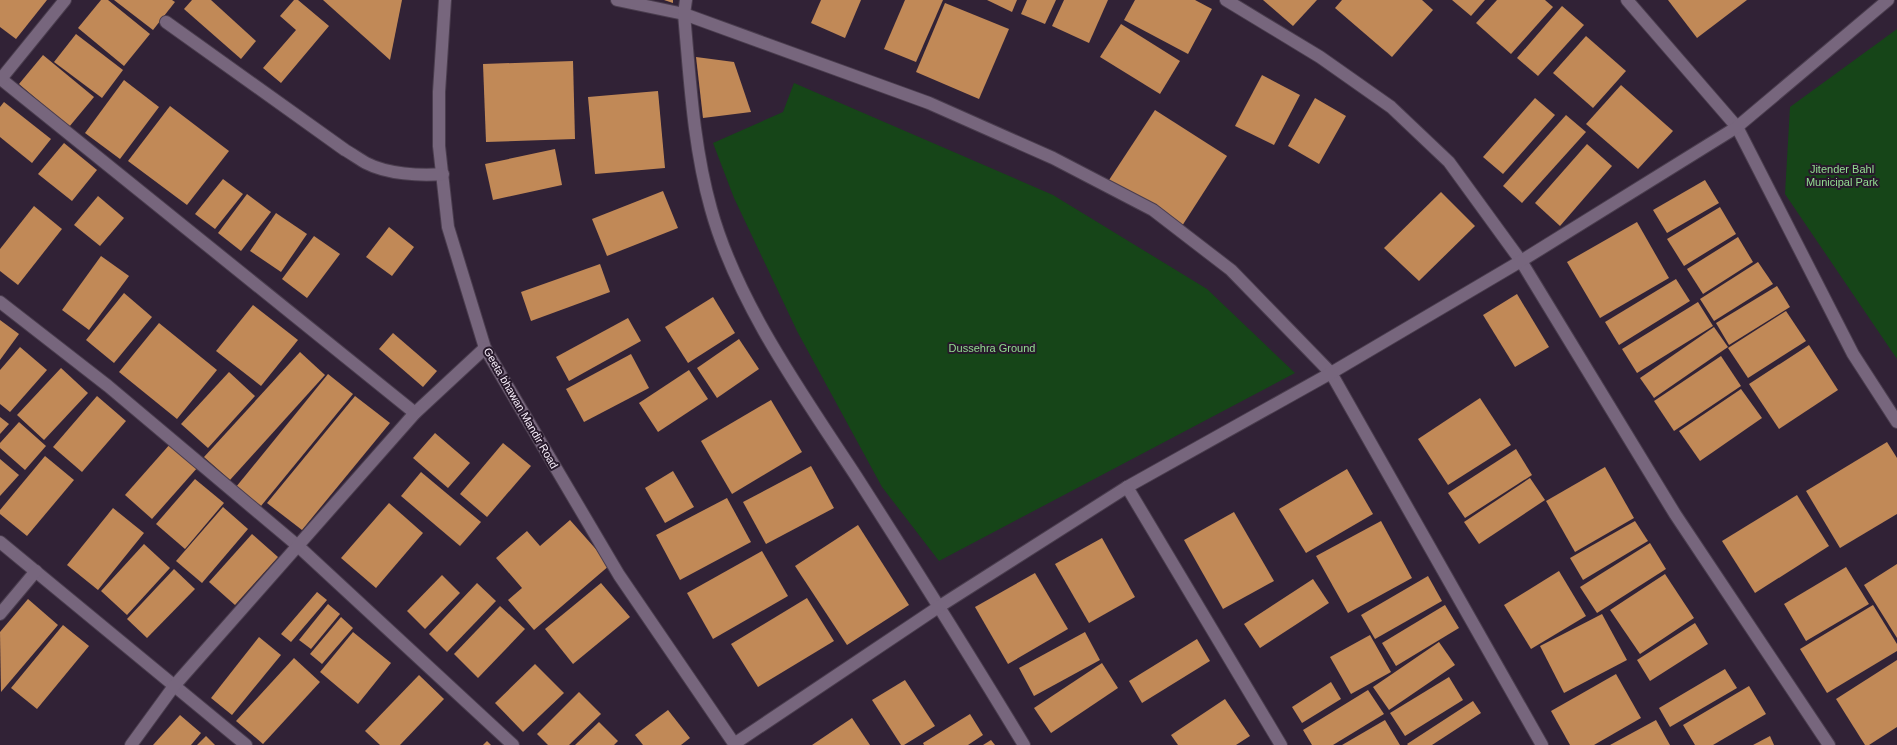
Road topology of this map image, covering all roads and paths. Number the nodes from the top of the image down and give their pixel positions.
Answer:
1 (65, 0) edge
2 (445, 0) edge
3 (617, 0) edge
4 (686, 0) edge
5 (1226, 0) edge
6 (1627, 0) edge
7 (1888, 0) edge
8 (684, 14) junction
9 (166, 22) dead end
10 (0, 80) edge
11 (1737, 127) junction
12 (443, 174) junction
13 (1521, 261) junction
14 (0, 302) edge
15 (485, 348) junction
16 (1331, 373) junction
17 (415, 413) junction
18 (1897, 422) edge
19 (1127, 487) junction
20 (0, 542) edge
21 (298, 546) junction
22 (36, 571) junction
23 (940, 606) junction
24 (0, 614) edge
25 (174, 686) junction
26 (1826, 743) edge
27 (735, 744) edge
28 (131, 745) edge
29 (246, 745) edge
30 (512, 745) edge
31 (1024, 745) edge
32 (1281, 745) edge
33 (1542, 745) edge

1 - 10 street
2 - 12 street, Geeta bhawan Mandir Road
3 - 8 street
4 - 8 street
5 - 13 street
6 - 11 street
7 - 11 street
8 - 16 street
8 - 23 street
9 - 12 street
10 - 17 street
11 - 13 street
11 - 18 street
12 - 15 street, Geeta bhawan Mandir Road
13 - 16 street
13 - 26 street
14 - 21 street
15 - 17 street
15 - 27 street, Geeta bhawan Mandir Road
16 - 19 street
16 - 33 street
17 - 21 street
19 - 23 street
19 - 32 street
20 - 22 street
21 - 25 street
21 - 30 street
22 - 24 street
22 - 25 street
23 - 27 street
23 - 31 street
25 - 28 street
25 - 29 street

